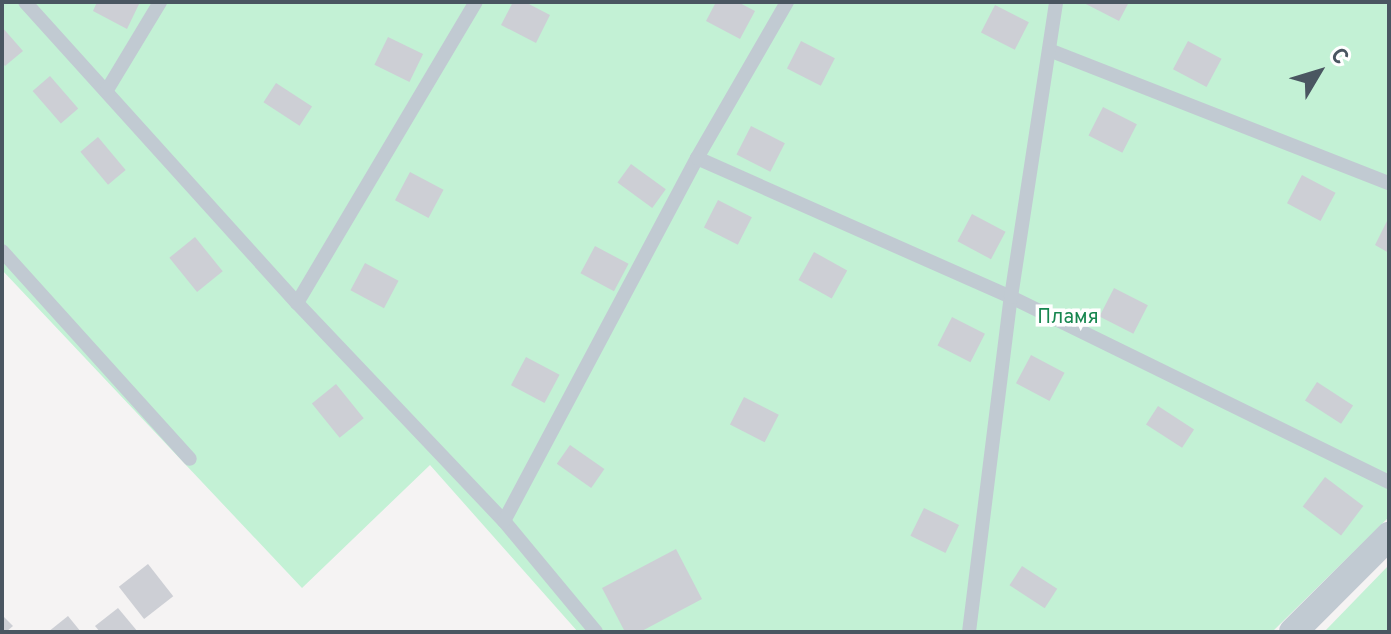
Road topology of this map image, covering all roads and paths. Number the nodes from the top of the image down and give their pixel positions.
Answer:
1 (25, 2) edge
2 (160, 2) edge
3 (476, 2) edge
4 (787, 2) edge
5 (1056, 2) edge
6 (1049, 50) junction
7 (107, 90) junction
8 (697, 158) junction
9 (1389, 183) edge
10 (2, 251) edge
11 (1011, 297) junction
12 (297, 303) junction
13 (190, 459) dead end
14 (1389, 482) edge
15 (504, 521) junction
16 (1389, 536) edge
17 (596, 632) edge
18 (969, 632) edge
19 (1293, 632) edge

1 - 7 lane
2 - 7 lane
3 - 12 lane
4 - 8 lane
5 - 6 lane
6 - 9 lane
6 - 11 lane
7 - 12 lane
8 - 11 lane
8 - 15 lane
10 - 13 lane
11 - 14 lane
11 - 18 lane
12 - 15 lane
15 - 17 lane
16 - 19 street

